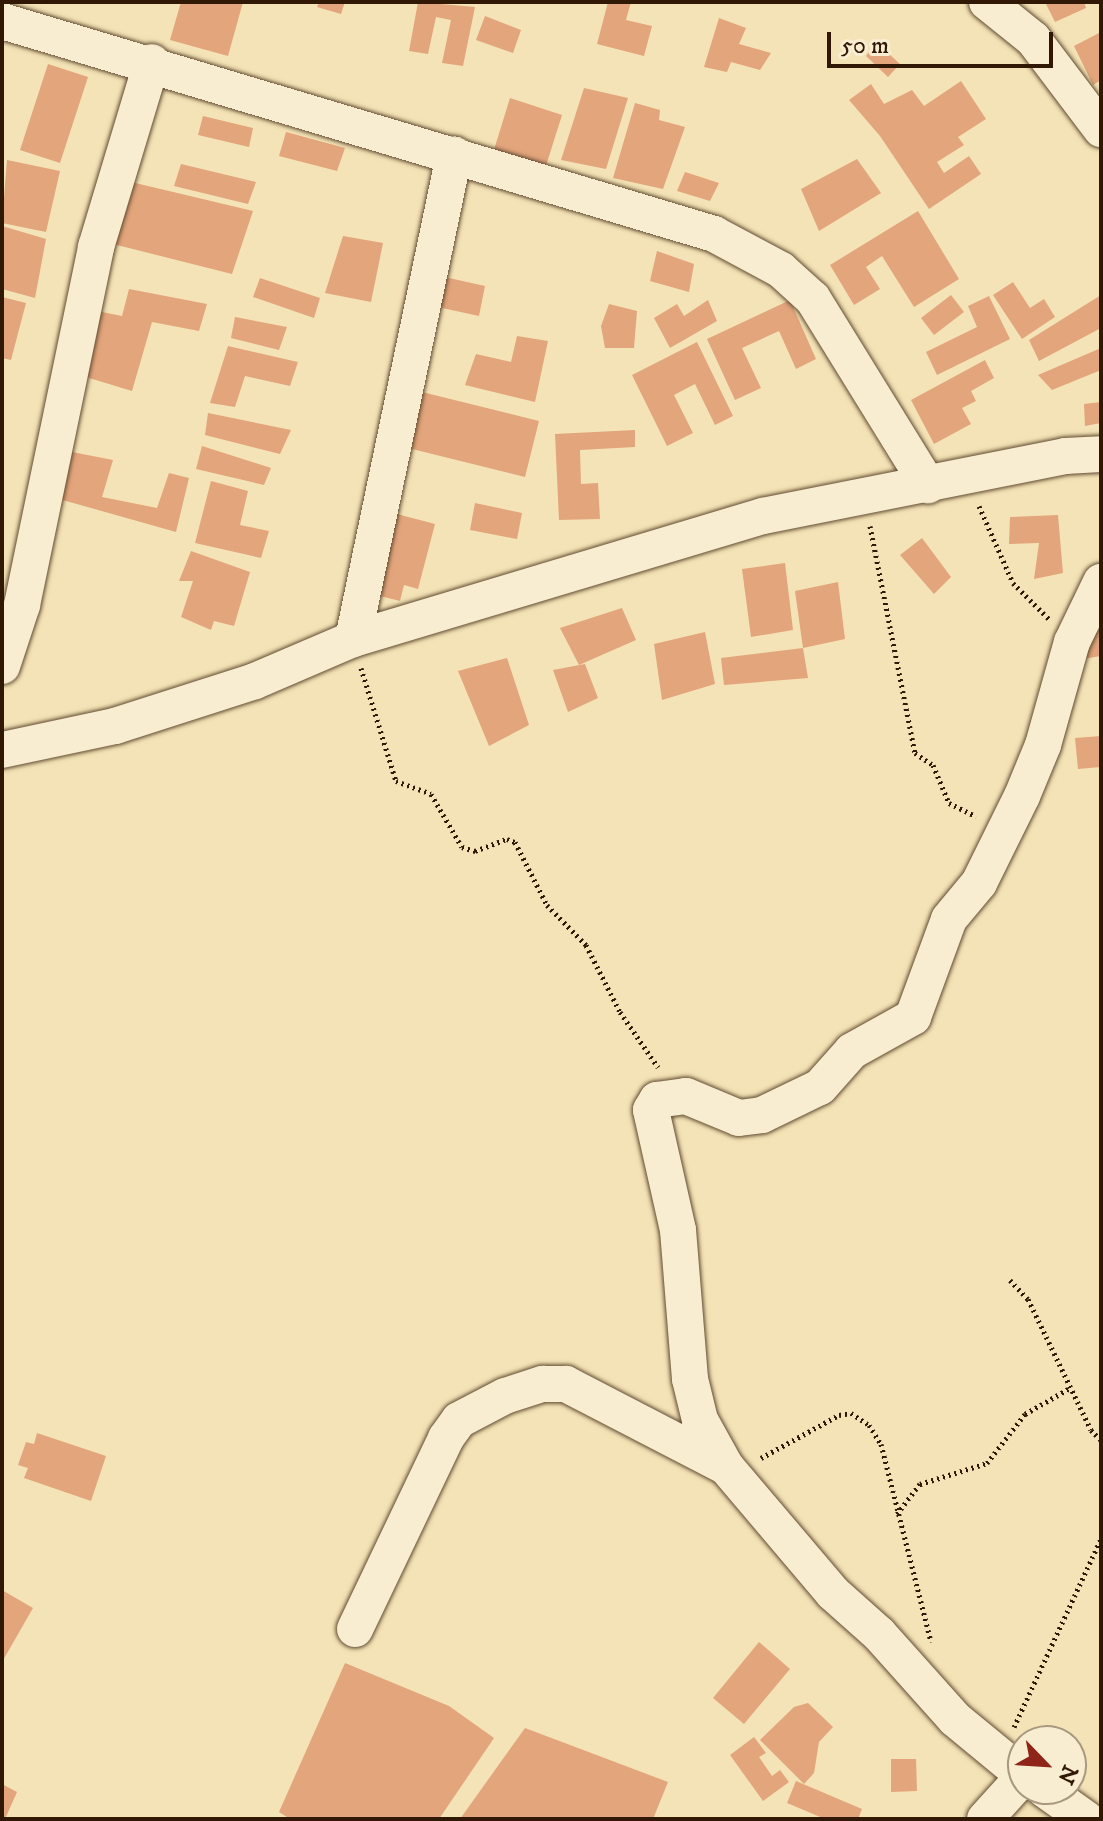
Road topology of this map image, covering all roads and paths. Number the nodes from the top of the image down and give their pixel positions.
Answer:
1 (987, 2) edge
2 (2, 21) edge
3 (152, 62) junction
4 (1101, 129) edge
5 (454, 154) junction
6 (1101, 454) edge
7 (966, 477) junction
8 (928, 485) junction
9 (864, 497) junction
10 (1101, 582) edge
11 (353, 639) junction
12 (1072, 642) junction
13 (2, 666) edge
14 (2, 750) edge
15 (1007, 827) junction
16 (686, 1096) junction
17 (1010, 1280) dead end
18 (1070, 1388) junction
19 (1101, 1440) edge
20 (726, 1467) junction
21 (896, 1515) junction
22 (1101, 1539) edge
23 (355, 1629) dead end
24 (934, 1650) dead end
25 (1032, 1725) edge
26 (1007, 1762) edge
27 (1007, 1783) edge
28 (1066, 1805) edge
29 (985, 1819) edge
30 (1086, 1819) edge

1 - 4 street
2 - 3 street
3 - 5 street
3 - 13 street
5 - 8 street
5 - 11 street
6 - 7 street
7 - 8 street
7 - 12 path
8 - 9 street
9 - 11 street
9 - 15 path
10 - 12 street
11 - 14 street
11 - 16 path
12 - 15 street
15 - 16 street
16 - 20 street
17 - 18 path
18 - 19 path
18 - 21 path
20 - 21 path
20 - 23 street
20 - 26 street
21 - 24 path
22 - 25 path
27 - 29 street
28 - 30 street

